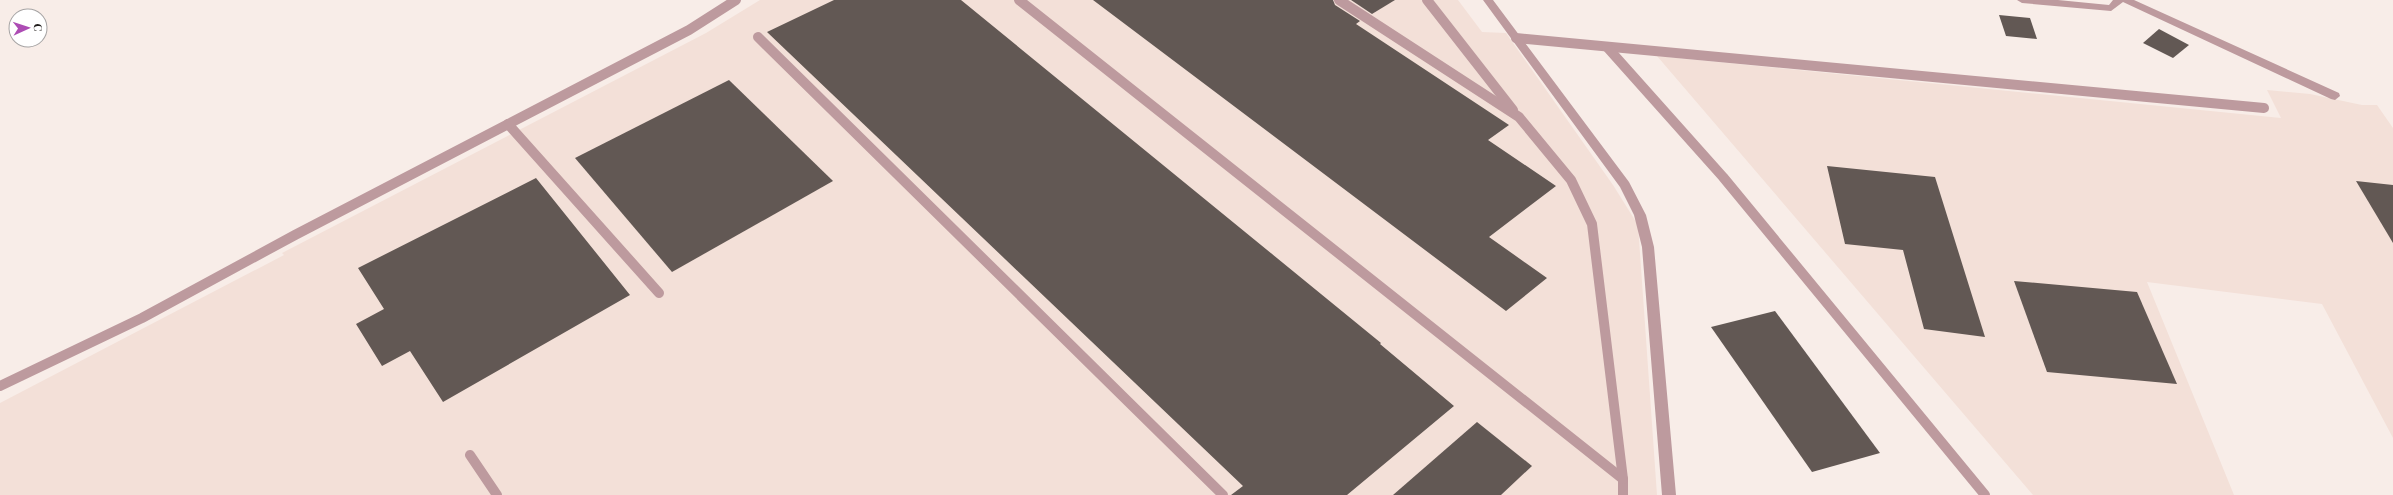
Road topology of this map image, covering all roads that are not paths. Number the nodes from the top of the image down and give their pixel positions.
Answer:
1 (736, 0) edge
2 (1019, 0) edge
3 (1339, 0) edge
4 (1426, 0) edge
5 (1488, 0) edge
6 (2022, 0) edge
7 (2119, 0) edge
8 (2126, 0) edge
9 (758, 38) dead end
10 (1516, 38) junction
11 (1607, 47) junction
12 (2335, 96) dead end
13 (2264, 108) dead end
14 (1519, 117) junction
15 (508, 124) junction
16 (659, 293) dead end
17 (0, 386) edge
18 (470, 455) dead end
19 (1622, 478) junction
20 (497, 495) edge
21 (1223, 495) edge
22 (1623, 495) edge
23 (1669, 495) edge
24 (1985, 495) edge

1 - 15 lane
2 - 19 lane
3 - 14 lane
4 - 14 lane
5 - 10 street
6 - 7 street
8 - 12 street
9 - 21 lane
10 - 11 lane
10 - 23 street
11 - 13 lane
11 - 24 lane
14 - 19 lane
15 - 16 lane
15 - 17 lane
18 - 20 lane
19 - 22 lane

